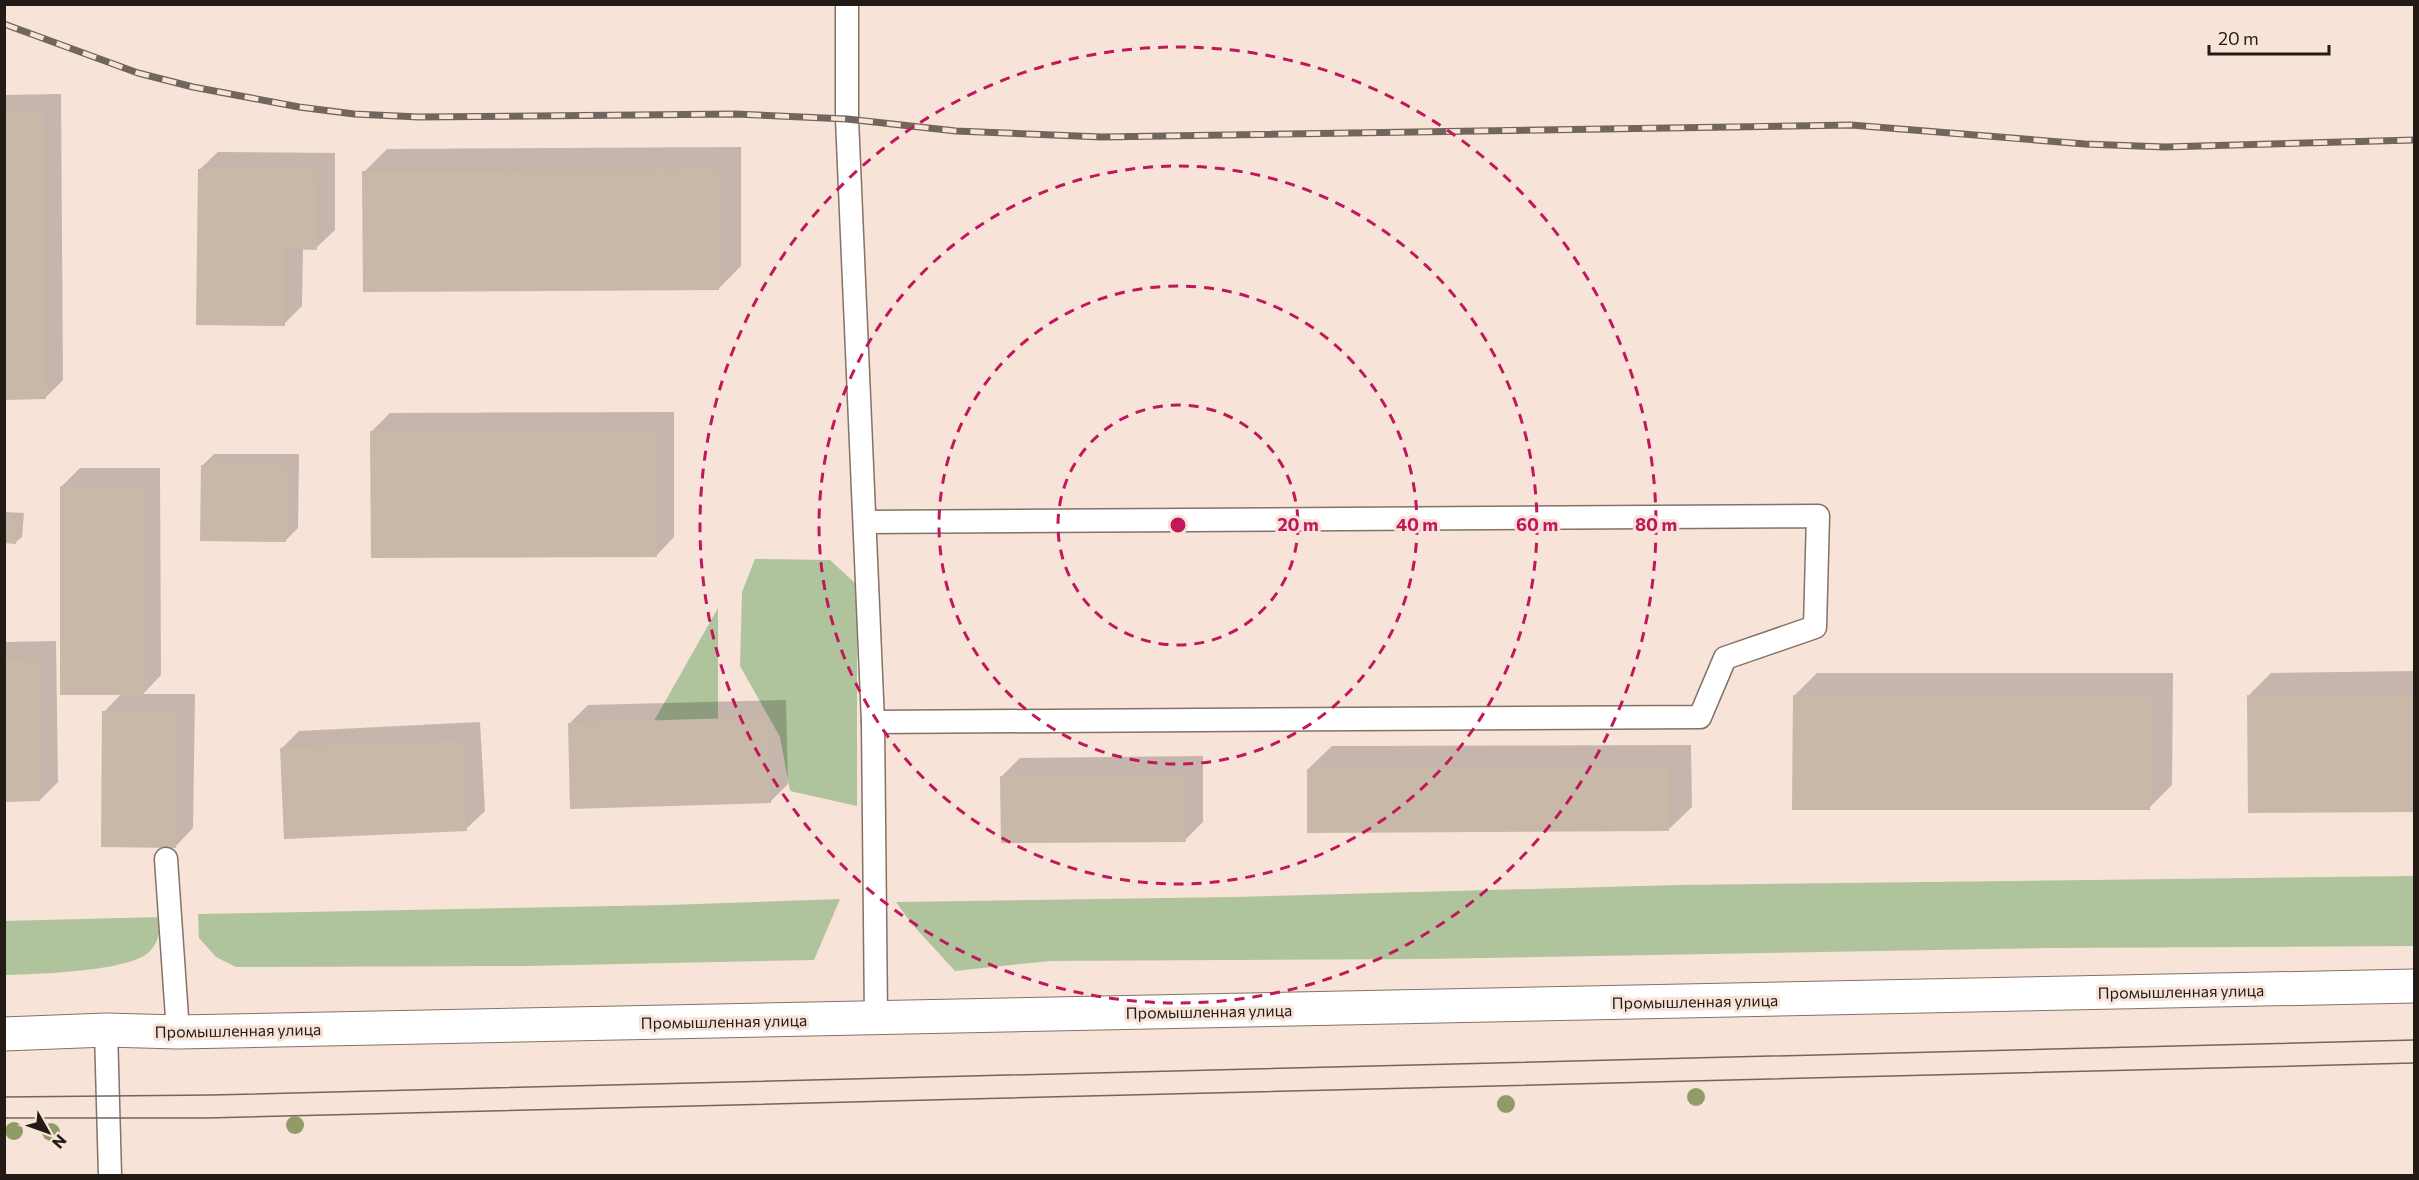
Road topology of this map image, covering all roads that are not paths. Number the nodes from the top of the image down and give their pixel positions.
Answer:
1 (847, 4) edge
2 (865, 522) junction
3 (873, 722) junction
4 (166, 859) dead end
5 (2415, 986) edge
6 (876, 1018) junction
7 (106, 1030) junction
8 (178, 1032) junction
9 (4, 1034) edge
10 (110, 1176) edge

1 - 2 lane
2 - 3 lane
2 - 3 lane
3 - 6 lane
4 - 8 lane
5 - 6 street, Промышленная улица
6 - 8 street, Промышленная улица
7 - 8 street, Промышленная улица
7 - 9 street, Промышленная улица
7 - 10 lane

